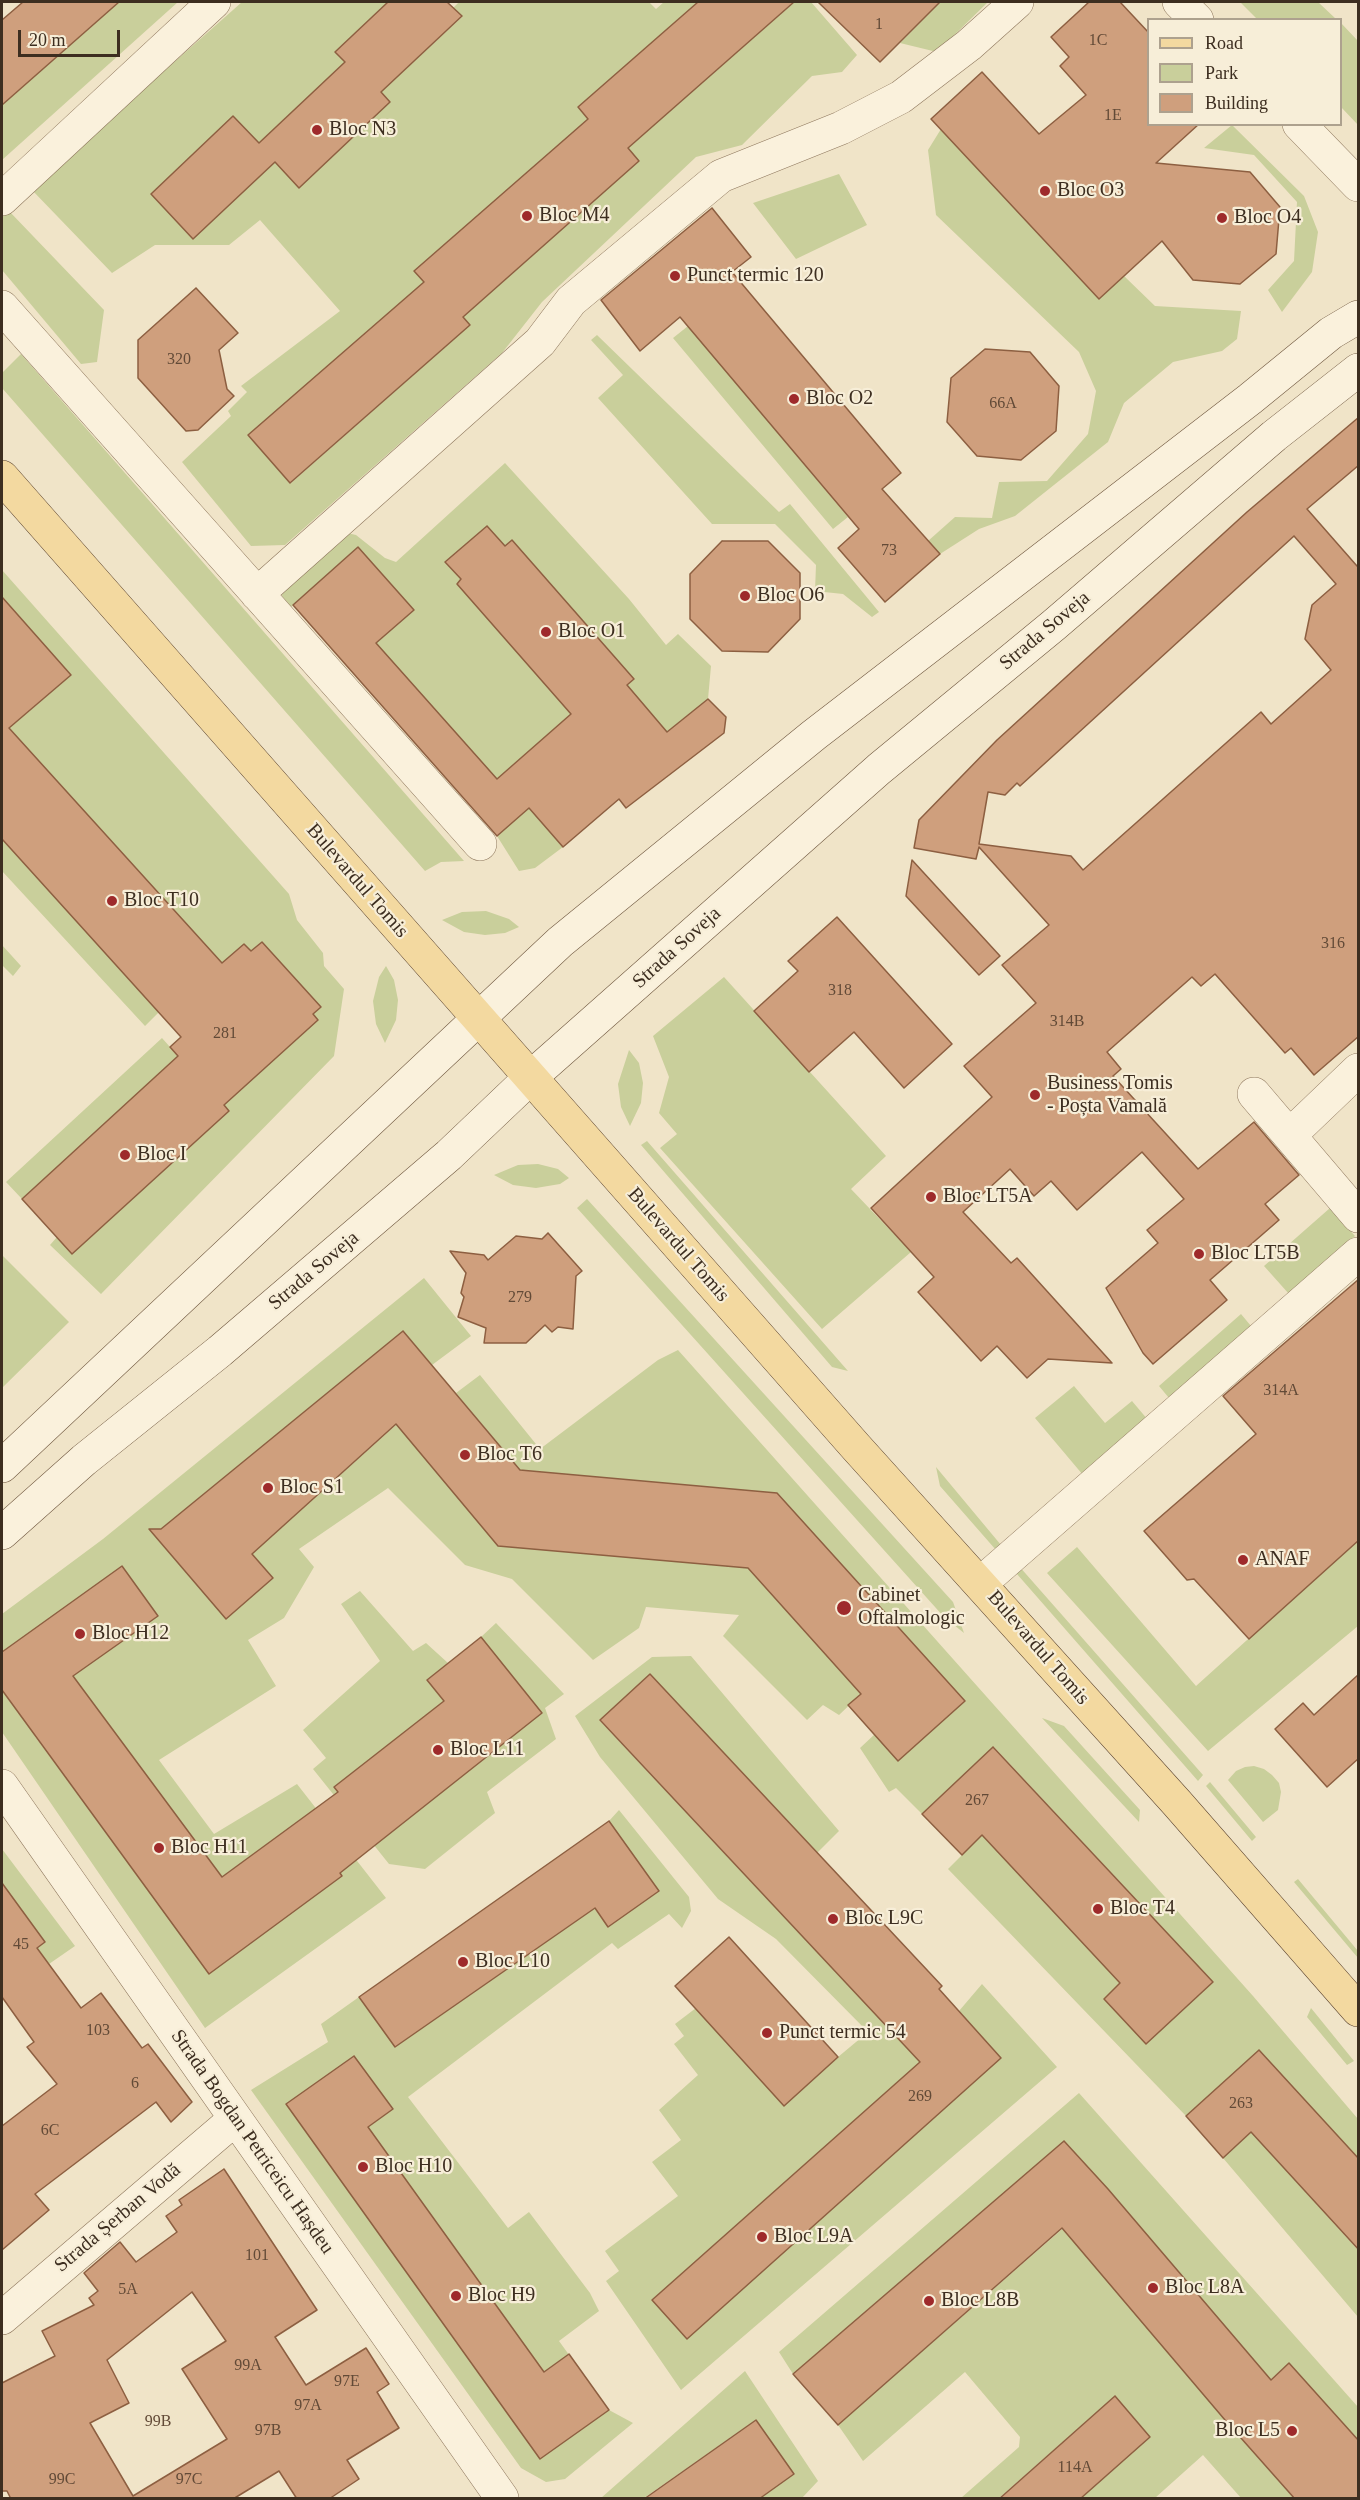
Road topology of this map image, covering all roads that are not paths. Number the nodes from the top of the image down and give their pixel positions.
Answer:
1 (214, 2) edge
2 (1017, 2) edge
3 (1179, 2) edge
4 (1195, 18) edge
5 (1301, 126) edge
6 (1359, 185) edge
7 (2, 199) edge
8 (2, 307) edge
9 (1359, 317) edge
10 (1359, 370) edge
11 (2, 477) edge
12 (257, 594) junction
13 (480, 844) dead end
14 (480, 1019) junction
15 (1359, 1070) edge
16 (531, 1077) junction
17 (1254, 1094) dead end
18 (1290, 1135) junction
19 (1359, 1215) edge
20 (1359, 1254) edge
21 (2, 1466) edge
22 (2, 1533) edge
23 (981, 1583) junction
24 (2, 1786) edge
25 (1359, 2010) edge
26 (235, 2119) junction
27 (2, 2318) edge
28 (502, 2499) edge

1 - 7 street
2 - 12 street
3 - 4 street
5 - 6 street
8 - 12 street
9 - 14 street
10 - 16 street, Strada Soveja
11 - 14 main road, Bulevardul Tomis
12 - 13 street
14 - 16 main road, Bulevardul Tomis
14 - 21 street
15 - 18 street
16 - 22 street, Strada Soveja
16 - 23 main road, Bulevardul Tomis
17 - 18 street
18 - 19 street
20 - 23 street
23 - 25 main road, Bulevardul Tomis
24 - 26 street, Strada Bogdan Petriceicu Hașdeu
26 - 27 street, Strada Șerban Vodă
26 - 28 street, Strada Bogdan Petriceicu Hașdeu

